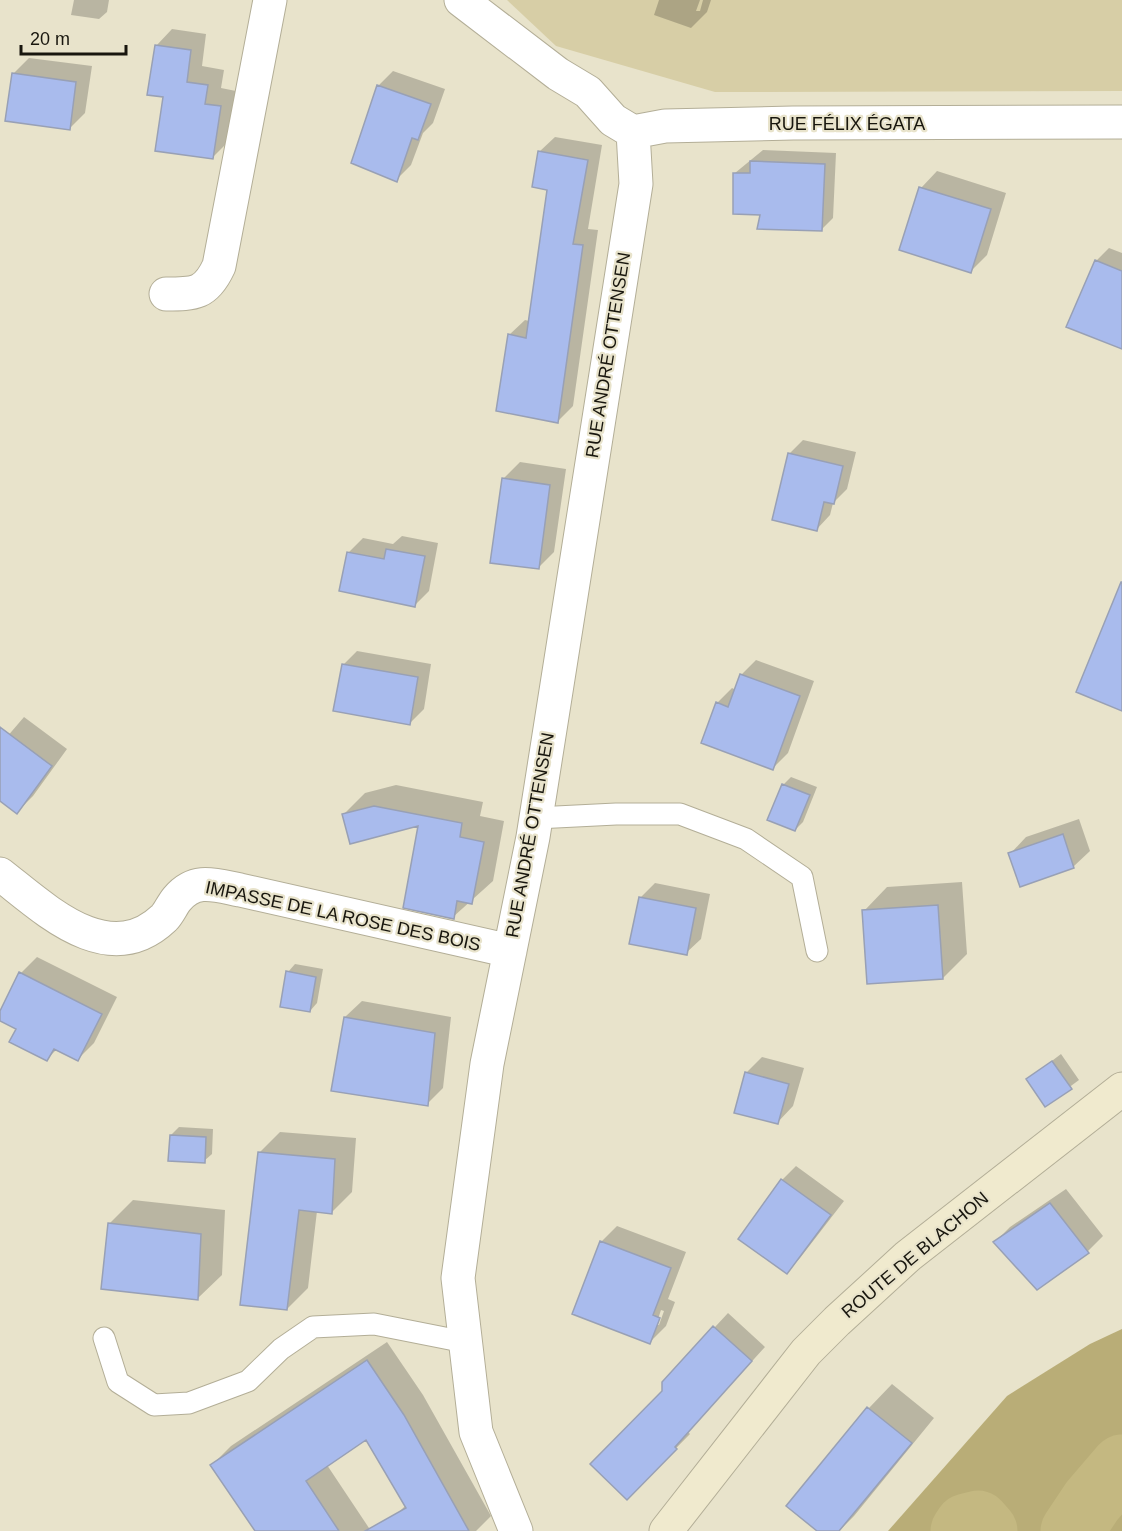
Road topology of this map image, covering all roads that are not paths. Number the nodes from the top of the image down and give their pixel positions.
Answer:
1 (270, 0) edge
2 (461, 0) edge
3 (1122, 122) edge
4 (633, 132) junction
5 (166, 294) dead end
6 (537, 809) junction
7 (0, 874) edge
8 (510, 951) junction
9 (817, 951) dead end
10 (1122, 1089) edge
11 (104, 1338) dead end
12 (465, 1342) junction
13 (516, 1531) edge
14 (666, 1531) edge

1 - 5 street
2 - 4 street
3 - 4 street, RUE FÉLIX ÉGATA
4 - 6 street, RUE ANDRÉ OTTENSEN
6 - 8 street, RUE ANDRÉ OTTENSEN
6 - 9 lane
7 - 8 street, IMPASSE DE LA ROSE DES BOIS
8 - 12 street, RUE ANDRÉ OTTENSEN
10 - 14 street, ROUTE DE BLACHON
11 - 12 lane
12 - 13 street, RUE ANDRÉ OTTENSEN

